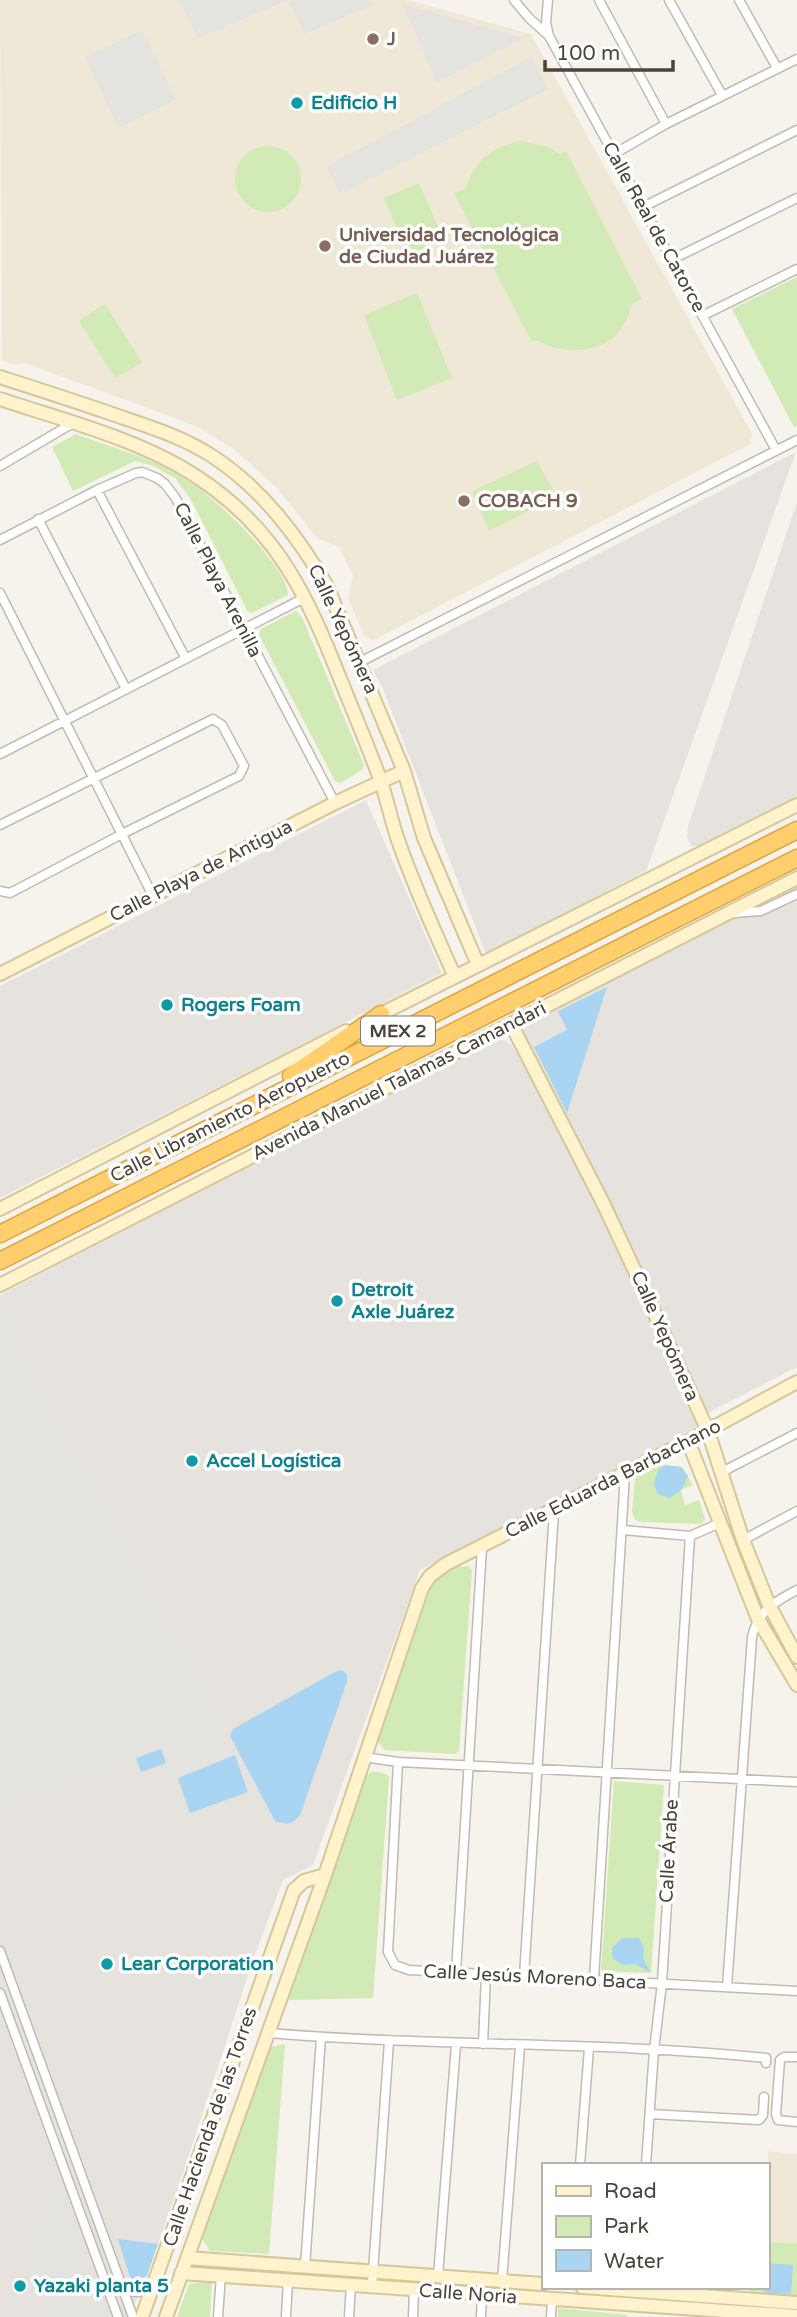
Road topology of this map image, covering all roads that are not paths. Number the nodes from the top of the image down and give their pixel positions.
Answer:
1 (514, 0) edge
2 (548, 0) edge
3 (598, 0) edge
4 (668, 0) edge
5 (739, 0) edge
6 (549, 36) junction
7 (797, 59) edge
8 (777, 68) junction
9 (722, 95) junction
10 (666, 124) junction
11 (797, 130) edge
12 (614, 154) junction
13 (797, 198) edge
14 (643, 207) junction
15 (673, 259) junction
16 (797, 269) edge
17 (704, 315) junction
18 (0, 377) edge
19 (0, 399) edge
20 (73, 423) junction
21 (797, 440) edge
22 (776, 450) junction
23 (0, 466) edge
24 (97, 490) junction
25 (38, 519) junction
26 (0, 540) edge
27 (0, 593) edge
28 (306, 597) junction
29 (243, 630) junction
30 (186, 659) junction
31 (360, 662) junction
32 (127, 689) junction
33 (64, 721) junction
34 (0, 740) edge
35 (3, 752) edge
36 (404, 771) junction
37 (94, 778) junction
38 (381, 781) junction
39 (335, 803) junction
40 (797, 805) edge
41 (0, 825) edge
42 (797, 830) edge
43 (122, 834) junction
44 (797, 858) edge
45 (797, 877) edge
46 (0, 891) edge
47 (797, 894) edge
48 (153, 896) junction
49 (727, 913) junction
50 (478, 965) junction
51 (0, 974) edge
52 (455, 977) junction
53 (381, 1014) junction
54 (511, 1024) junction
55 (237, 1112) junction
56 (0, 1209) edge
57 (0, 1234) edge
58 (0, 1261) edge
59 (0, 1285) edge
60 (797, 1382) edge
61 (708, 1431) junction
62 (797, 1433) edge
63 (688, 1441) junction
64 (720, 1473) junction
65 (625, 1474) junction
66 (554, 1511) junction
67 (797, 1511) edge
68 (720, 1523) junction
69 (623, 1530) junction
70 (690, 1536) junction
71 (743, 1540) junction
72 (482, 1547) junction
73 (430, 1576) joint
74 (797, 1590) edge
75 (769, 1605) junction
76 (758, 1619) junction
77 (797, 1657) edge
78 (797, 1685) edge
79 (364, 1757) junction
80 (398, 1762) junction
81 (468, 1766) junction
82 (537, 1769) junction
83 (606, 1772) junction
84 (673, 1775) junction
85 (741, 1780) junction
86 (797, 1782) edge
87 (325, 1875) junction
88 (0, 1951) edge
89 (456, 1972) junction
90 (486, 1975) junction
91 (524, 1976) junction
92 (594, 1979) junction
93 (662, 1983) junction
94 (727, 1987) junction
95 (797, 1992) edge
96 (0, 1993) edge
97 (269, 2033) junction
98 (321, 2037) junction
99 (388, 2041) junction
100 (456, 2044) junction
101 (483, 2044) junction
102 (520, 2046) junction
103 (589, 2048) junction
104 (654, 2050) junction
105 (797, 2057) edge
106 (766, 2061) dead end
107 (764, 2097) dead end
108 (650, 2114) junction
109 (797, 2122) edge
110 (580, 2163) edge
111 (646, 2163) edge
112 (94, 2214) junction
113 (82, 2218) junction
114 (187, 2258) junction
115 (305, 2267) junction
116 (373, 2272) junction
117 (181, 2273) junction
118 (221, 2275) junction
119 (438, 2276) junction
120 (157, 2277) junction
121 (288, 2280) junction
122 (502, 2281) junction
123 (542, 2284) edge
124 (351, 2285) junction
125 (372, 2286) junction
126 (122, 2287) junction
127 (590, 2289) edge
128 (414, 2290) junction
129 (482, 2295) junction
130 (552, 2300) junction
131 (636, 2300) edge
132 (797, 2303) edge
133 (702, 2314) edge
134 (767, 2316) edge
135 (797, 2316) edge
136 (118, 2317) edge
137 (133, 2317) edge
138 (142, 2317) edge
139 (166, 2317) edge
140 (218, 2317) edge
141 (286, 2317) edge
142 (349, 2317) edge
143 (413, 2317) edge
144 (481, 2317) edge
145 (551, 2317) edge

1 - 6 street
2 - 6 street, Calle Real de Catorce
3 - 10 street
4 - 9 street
5 - 8 street
6 - 12 street, Calle Real de Catorce
7 - 8 street
8 - 9 street
9 - 10 street
10 - 12 street
11 - 14 street
12 - 14 street, Calle Real de Catorce
13 - 15 street
14 - 15 street, Calle Real de Catorce
15 - 17 street, Calle Real de Catorce
16 - 17 street
17 - 22 street, Calle Real de Catorce
18 - 31 main road, Calle Yepómera
19 - 20 main road, Calle Yepómera
20 - 23 street
20 - 28 main road, Calle Yepómera
21 - 22 street
22 - 31 street
24 - 25 street, Calle Playa Arenilla
24 - 29 street, Calle Playa Arenilla
24 - 30 street
25 - 26 street, Calle Playa Arenilla
25 - 32 street
27 - 33 street
28 - 29 street
28 - 38 main road, Calle Yepómera
29 - 30 street
29 - 39 street, Calle Playa Arenilla
30 - 32 street
31 - 36 main road, Calle Yepómera
32 - 33 street
33 - 35 street
33 - 37 street
34 - 35 street
36 - 38 main road, Calle Playa de Antigua
36 - 50 main road, Calle Yepómera
37 - 41 street
37 - 43 street
37 - 43 street
38 - 39 main road, Calle Playa de Antigua
38 - 52 main road, Calle Yepómera
39 - 48 main road, Calle Playa de Antigua
40 - 50 main road
42 - 55 highway, Calle Libramiento Aeropuerto / MEX 2
43 - 46 street
43 - 48 street
44 - 58 highway, Calle Libramiento Aeropuerto / MEX 2
45 - 49 main road, Avenida Manuel Talamas Camandari
47 - 49 street
48 - 51 main road, Calle Playa de Antigua
49 - 54 main road, Avenida Manuel Talamas Camandari
50 - 52 main road
52 - 53 main road
53 - 55 highway
53 - 56 main road
54 - 59 main road, Avenida Manuel Talamas Camandari
54 - 61 main road, Calle Yepómera
55 - 57 highway, Calle Libramiento Aeropuerto / MEX 2
60 - 61 main road, Calle Eduarda Barbachano
61 - 63 main road, Calle Eduarda Barbachano
61 - 64 main road, Calle Yepómera
62 - 64 street
63 - 65 main road, Calle Eduarda Barbachano
63 - 68 main road
64 - 71 main road, Calle Yepómera
65 - 66 main road, Calle Eduarda Barbachano
65 - 69 street
66 - 72 main road, Calle Eduarda Barbachano
66 - 82 street
67 - 71 street
68 - 70 street
68 - 76 main road
69 - 70 street
69 - 83 street
70 - 84 street, Calle Árabe
71 - 75 main road, Calle Yepómera
72 - 73 main road, Calle Eduarda Barbachano
72 - 81 street
73 - 79 main road, Calle Hacienda de las Torres
74 - 75 street
75 - 76 street
75 - 77 main road, Calle Yepómera
76 - 78 main road
76 - 85 street
79 - 80 street
79 - 87 main road, Calle Hacienda de las Torres
80 - 81 street
80 - 89 street, Calle Jesús Moreno Baca
81 - 82 street
81 - 89 street
82 - 83 street
82 - 91 street
83 - 84 street
83 - 92 street
84 - 85 street
84 - 93 street, Calle Árabe
85 - 86 street
85 - 94 street
87 - 97 main road, Calle Hacienda de las Torres
87 - 120 main road, Calle Hacienda de las Torres
88 - 112 street
89 - 90 street, Calle Jesús Moreno Baca
90 - 91 street, Calle Jesús Moreno Baca
90 - 101 street
91 - 92 street, Calle Jesús Moreno Baca
92 - 93 street, Calle Jesús Moreno Baca
93 - 94 street, Calle Jesús Moreno Baca
93 - 104 street, Calle Árabe
94 - 95 street, Calle Jesús Moreno Baca
96 - 113 street
97 - 98 street
97 - 114 main road, Calle Hacienda de las Torres
98 - 99 street
98 - 115 street
99 - 100 street
99 - 116 street
100 - 101 street
100 - 119 street
101 - 102 street
102 - 103 street
102 - 122 street
103 - 104 street
103 - 110 street
104 - 106 street
104 - 108 street, Calle Árabe
105 - 109 street
107 - 108 street
108 - 111 street, Calle Árabe
112 - 113 street
112 - 126 street
113 - 136 street
114 - 115 main road, Calle Noria
114 - 117 main road, Calle Hacienda de las Torres
115 - 116 main road, Calle Noria
116 - 119 main road, Calle Noria
116 - 125 street
117 - 118 main road, Calle Noria
117 - 139 main road, Calle Hacienda de las Torres
118 - 121 main road, Calle Noria
118 - 140 street
119 - 122 main road, Calle Noria
120 - 126 street
120 - 138 main road, Calle Hacienda de las Torres
121 - 124 main road, Calle Noria
121 - 141 street
122 - 123 main road, Calle Noria
124 - 125 main road, Calle Noria
124 - 142 street
125 - 128 main road, Calle Noria
126 - 137 street
127 - 131 main road, Calle Noria
128 - 129 main road, Calle Noria
128 - 143 street
129 - 130 main road, Calle Noria
129 - 144 street
130 - 131 main road, Calle Noria
130 - 145 street
131 - 132 main road, Calle Noria
131 - 133 main road, Calle Noria
133 - 134 main road, Calle Noria
134 - 135 main road, Calle Noria

